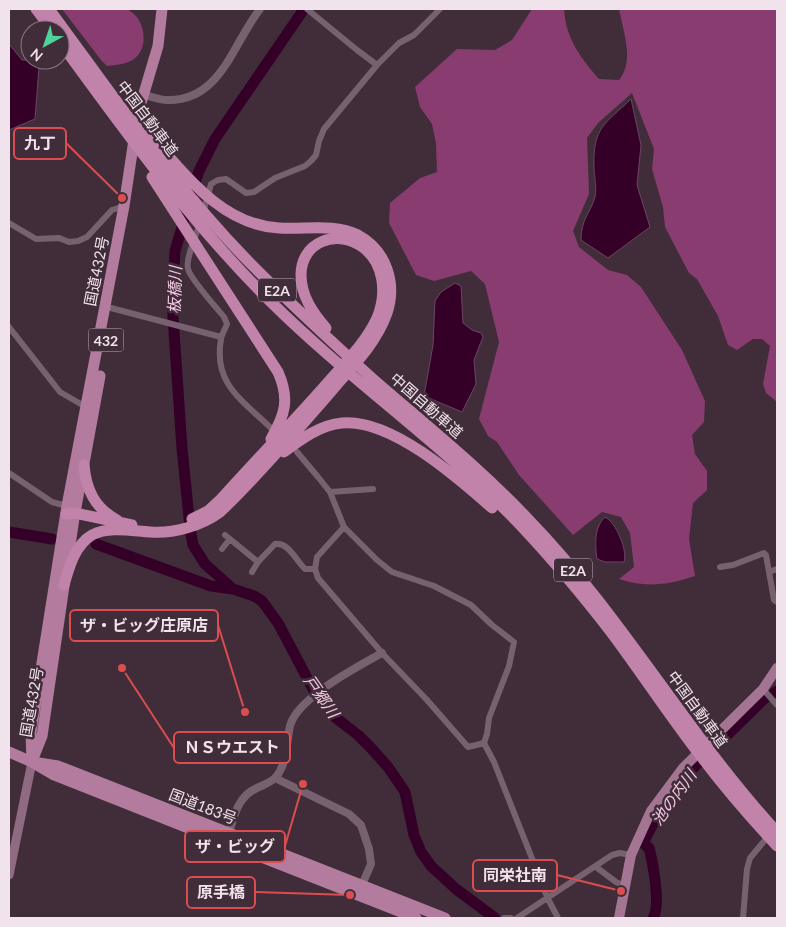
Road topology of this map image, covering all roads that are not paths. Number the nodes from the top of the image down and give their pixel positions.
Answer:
1 (36, 9) edge
2 (49, 9) edge
3 (162, 9) edge
4 (260, 9) edge
5 (307, 9) edge
6 (440, 9) edge
7 (44, 20) edge
8 (70, 51) edge
9 (80, 60) junction
10 (377, 65) junction
11 (145, 95) junction
12 (122, 119) junction
13 (124, 206) junction
14 (9, 222) edge
15 (111, 308) junction
16 (9, 327) edge
17 (221, 337) junction
18 (342, 348) junction
19 (373, 382) junction
20 (86, 407) junction
21 (271, 428) dead end
22 (297, 452) dead end
23 (84, 465) junction
24 (259, 465) junction
25 (9, 473) edge
26 (373, 489) dead end
27 (330, 492) junction
28 (71, 513) junction
29 (127, 527) junction
30 (344, 527) junction
31 (222, 549) dead end
32 (258, 562) junction
33 (555, 563) junction
34 (720, 566) dead end
35 (315, 569) junction
36 (777, 569) edge
37 (252, 572) dead end
38 (768, 572) junction
39 (64, 585) junction
40 (777, 602) edge
41 (382, 653) junction
42 (777, 668) edge
43 (763, 689) junction
44 (777, 705) edge
45 (685, 726) junction
46 (484, 743) junction
47 (9, 752) edge
48 (32, 762) junction
49 (275, 778) junction
50 (777, 826) edge
51 (777, 832) edge
52 (227, 837) junction
53 (777, 846) edge
54 (631, 854) junction
55 (596, 867) junction
56 (9, 875) edge
57 (362, 885) junction
58 (625, 886) junction
59 (548, 899) junction
60 (416, 918) edge
61 (445, 918) edge
62 (504, 918) edge
63 (511, 918) edge
64 (517, 918) edge
65 (558, 918) edge
66 (619, 918) edge
67 (743, 918) edge

1 - 7 highway
2 - 9 highway, 中国自動車道 / E2A
3 - 11 highway, 国道432号 / 432
4 - 11 street
5 - 10 street
6 - 10 street
8 - 9 highway, 中国自動車道 / E2A
9 - 12 highway, 中国自動車道 / E2A
10 - 17 street
11 - 13 highway, 国道432号 / 432
11 - 15 highway, 国道432号 / 432
12 - 18 highway, 中国自動車道 / E2A
12 - 19 highway, 中国自動車道 / E2A
12 - 24 highway
12 - 24 highway
13 - 14 street
13 - 20 highway, 国道432号 / 432
15 - 17 street
15 - 23 highway, 国道432号 / 432
16 - 20 street
17 - 21 street
18 - 19 highway, 中国自動車道 / E2A
18 - 24 highway
19 - 33 highway, 中国自動車道 / E2A
19 - 45 highway, 中国自動車道 / E2A
20 - 28 highway, 国道432号 / 432
22 - 27 street
23 - 28 highway, 国道432号 / 432
23 - 29 highway
24 - 29 highway
24 - 33 highway
25 - 28 street
26 - 27 street
27 - 30 street
28 - 29 highway
28 - 39 highway, 国道432号 / 432
28 - 48 highway, 国道432号 / 432
29 - 39 highway
30 - 35 street
30 - 46 street
31 - 32 street
32 - 35 street
32 - 37 street
33 - 45 highway, 中国自動車道 / E2A
34 - 38 street
35 - 41 street
36 - 38 street
38 - 40 street
39 - 48 highway, 国道432号 / 432
41 - 46 street
41 - 49 street
42 - 43 main road
43 - 44 street
43 - 54 main road
45 - 51 highway, 中国自動車道 / E2A
45 - 53 highway, 中国自動車道 / E2A
46 - 59 street
47 - 48 highway, 国道183号
48 - 52 highway, 国道183号
48 - 56 main road
49 - 52 street
49 - 57 street
50 - 67 street
52 - 57 highway, 国道183号
52 - 60 highway, 国道183号
54 - 55 street
54 - 58 main road
55 - 58 street
55 - 59 street
57 - 61 highway, 国道183号
58 - 66 main road
59 - 64 street
59 - 65 street
62 - 63 street

